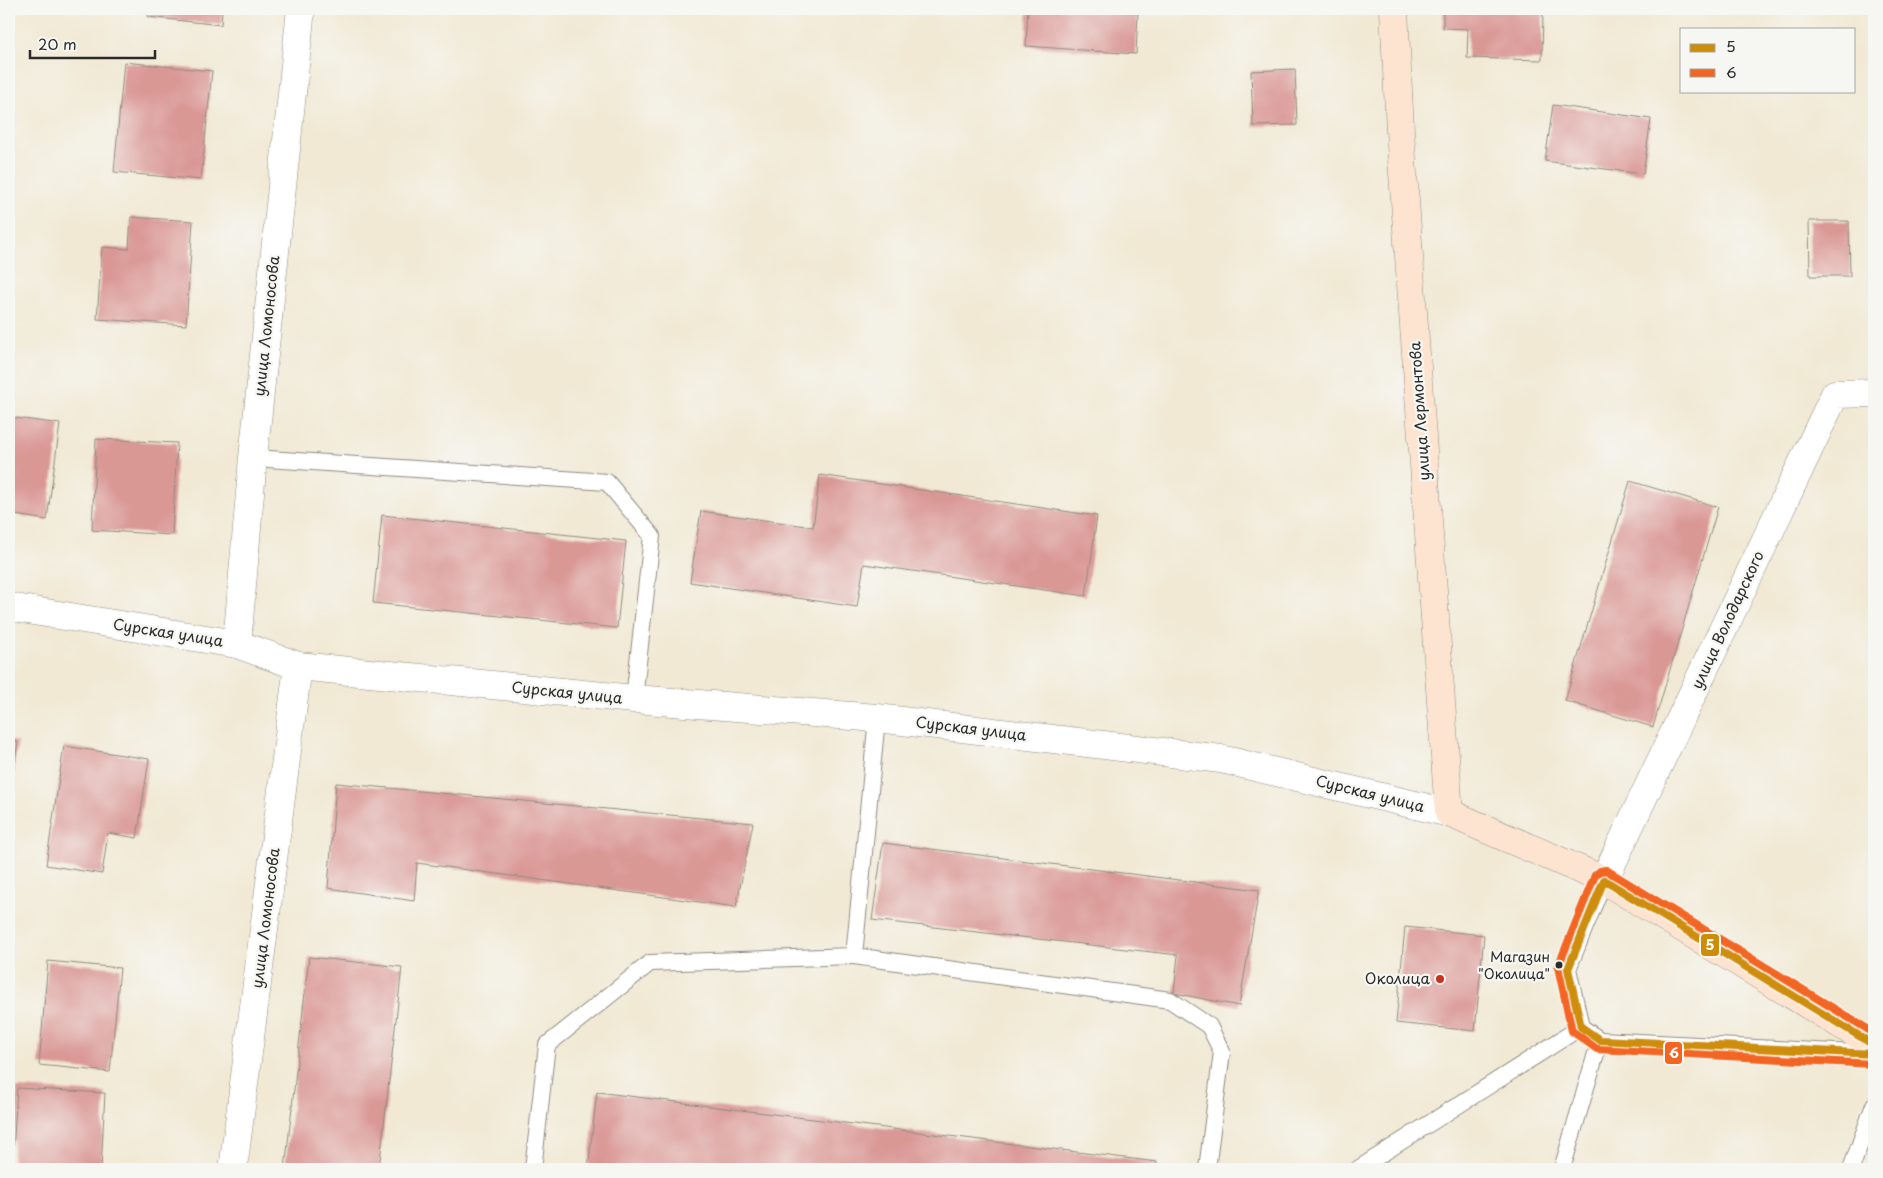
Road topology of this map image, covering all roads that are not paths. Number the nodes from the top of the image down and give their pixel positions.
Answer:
1 (301, 9) edge
2 (1394, 9) edge
3 (1874, 393) edge
4 (253, 458) junction
5 (9, 607) edge
6 (237, 644) junction
7 (298, 666) junction
8 (634, 699) junction
9 (877, 718) junction
10 (1449, 814) junction
11 (1604, 880) junction
12 (854, 956) junction
13 (1581, 1027) junction
14 (1600, 1040) junction
15 (1874, 1045) edge
16 (1874, 1054) edge
17 (1874, 1105) edge
18 (233, 1169) edge
19 (533, 1169) edge
20 (1207, 1169) edge
21 (1358, 1169) edge
22 (1562, 1169) edge
23 (1851, 1169) edge

1 - 4 street, улица Ломоносова
2 - 10 street, улица Лермонтова
3 - 11 street, улица Володарского
4 - 6 street, улица Ломоносова
4 - 8 lane
5 - 6 street, Сурская улица
6 - 7 street, Сурская улица
7 - 8 street, Сурская улица
7 - 18 street, улица Ломоносова
8 - 9 street, Сурская улица
9 - 10 street, Сурская улица
9 - 12 lane
10 - 11 street, Сурская улица
11 - 13 lane
11 - 15 street, Сурская улица
12 - 19 lane
12 - 20 lane
13 - 14 lane
13 - 21 lane
14 - 16 lane
14 - 22 lane
17 - 23 lane

